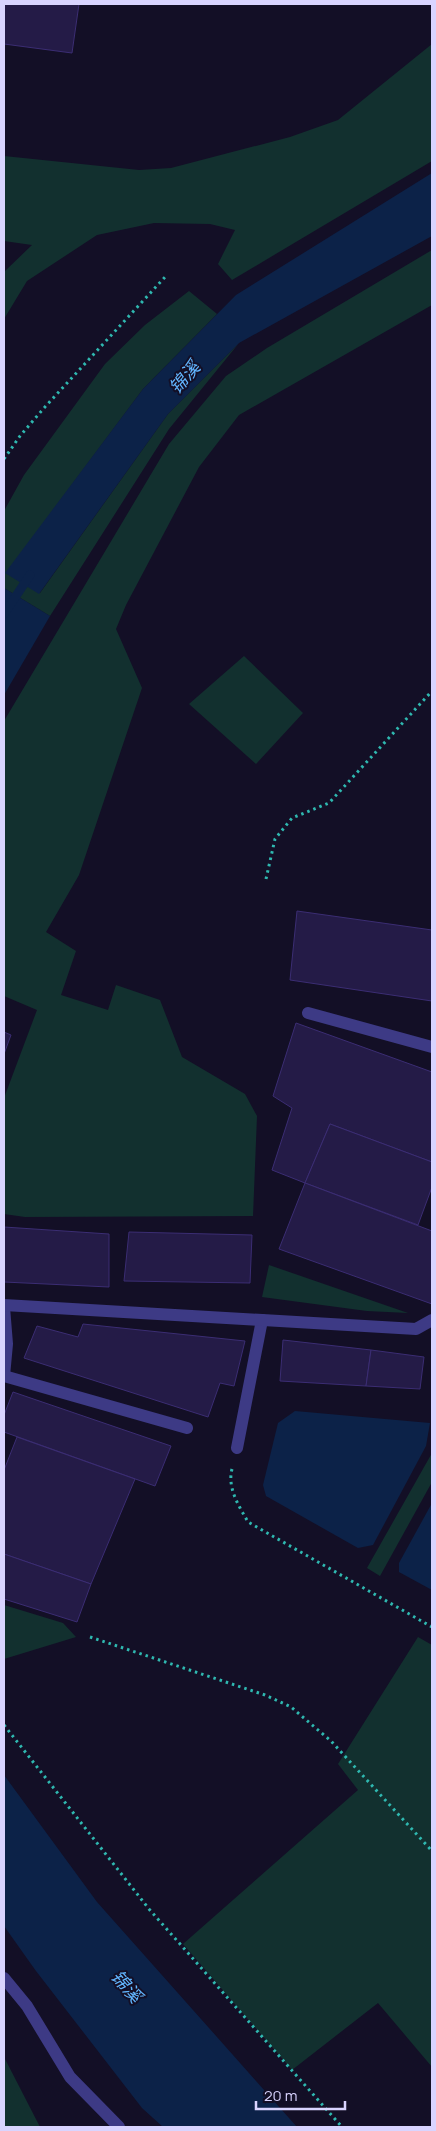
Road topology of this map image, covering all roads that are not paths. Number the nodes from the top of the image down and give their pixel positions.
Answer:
1 (308, 1013) dead end
2 (432, 1048) edge
3 (4, 1306) edge
4 (262, 1320) junction
5 (432, 1320) edge
6 (4, 1376) edge
7 (188, 1428) dead end
8 (238, 1448) road end
9 (4, 1978) edge
10 (119, 2127) edge

1 - 2 street
3 - 4 street
3 - 6 street
4 - 5 street
4 - 8 street
6 - 7 street
9 - 10 street

